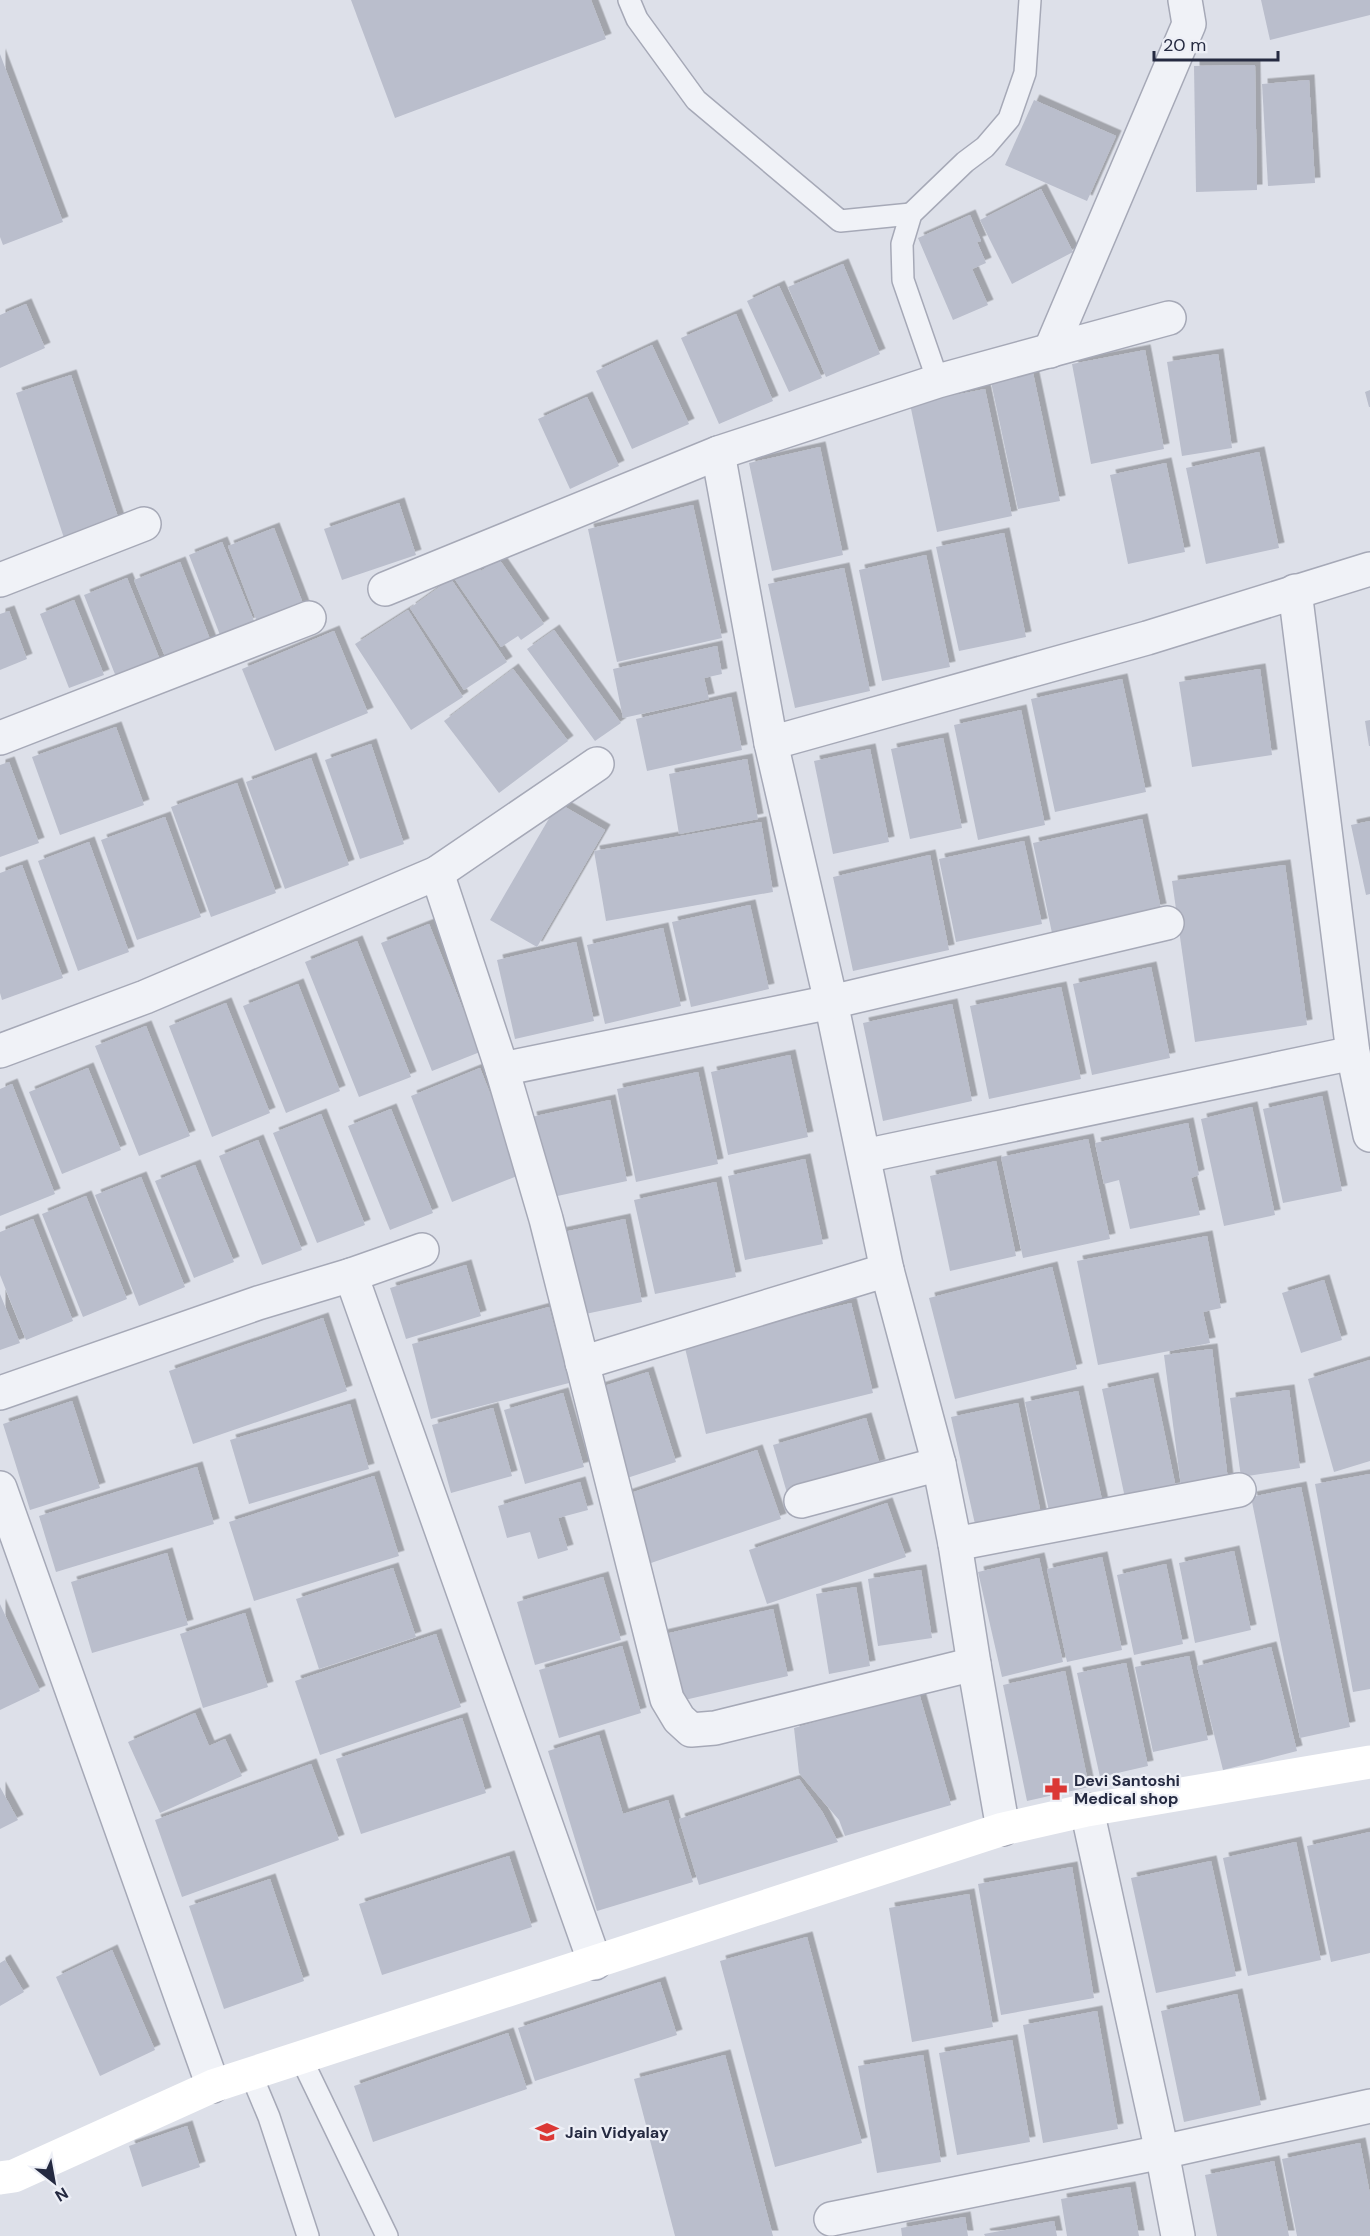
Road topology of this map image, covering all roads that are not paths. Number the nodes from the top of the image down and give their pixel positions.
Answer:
1 (629, 0) edge
2 (1030, 0) edge
3 (1185, 0) edge
4 (911, 214) junction
5 (1169, 318) dead end
6 (1050, 351) junction
7 (938, 381) junction
8 (717, 453) junction
9 (144, 524) dead end
10 (1370, 569) edge
11 (0, 580) edge
12 (385, 589) dead end
13 (1295, 591) junction
14 (309, 618) dead end
15 (0, 738) edge
16 (771, 743) junction
17 (597, 764) dead end
18 (437, 873) junction
19 (1167, 922) dead end
20 (831, 1002) junction
21 (0, 1051) edge
22 (1353, 1053) junction
23 (502, 1069) junction
24 (1370, 1135) edge
25 (864, 1156) junction
26 (422, 1250) dead end
27 (887, 1270) junction
28 (351, 1275) junction
29 (582, 1363) junction
30 (0, 1393) edge
31 (939, 1464) junction
32 (0, 1488) edge
33 (1239, 1490) dead end
34 (801, 1501) dead end
35 (955, 1544) junction
36 (974, 1664) junction
37 (1370, 1762) edge
38 (1087, 1810) junction
39 (1003, 1829) junction
40 (594, 1963) junction
41 (301, 2058) junction
42 (251, 2074) junction
43 (213, 2086) junction
44 (1370, 2106) edge
45 (1162, 2152) junction
46 (5, 2182) edge
47 (831, 2219) dead end
48 (308, 2236) edge
49 (387, 2236) edge
50 (1178, 2236) edge

1 - 4 lane
2 - 4 lane
3 - 6 street
4 - 7 lane
5 - 6 street
6 - 7 street
7 - 8 street
8 - 12 street
8 - 16 street
9 - 11 street
10 - 13 street
13 - 16 street
13 - 22 street
14 - 15 street
16 - 20 street
17 - 18 street
18 - 21 street
18 - 23 street
19 - 20 street
20 - 23 street
20 - 25 street
22 - 24 street
22 - 25 street
23 - 29 street
25 - 27 street
26 - 28 street
27 - 29 street
27 - 31 street
28 - 30 street
28 - 40 street
29 - 36 street
31 - 34 street
31 - 35 street
32 - 43 street
33 - 35 street
35 - 36 street
36 - 39 street
37 - 38 street
38 - 39 street
38 - 45 street
39 - 40 street
40 - 41 street
41 - 42 street
41 - 49 lane
42 - 43 street
42 - 48 lane
43 - 46 street
44 - 45 street
45 - 47 street
45 - 50 street

